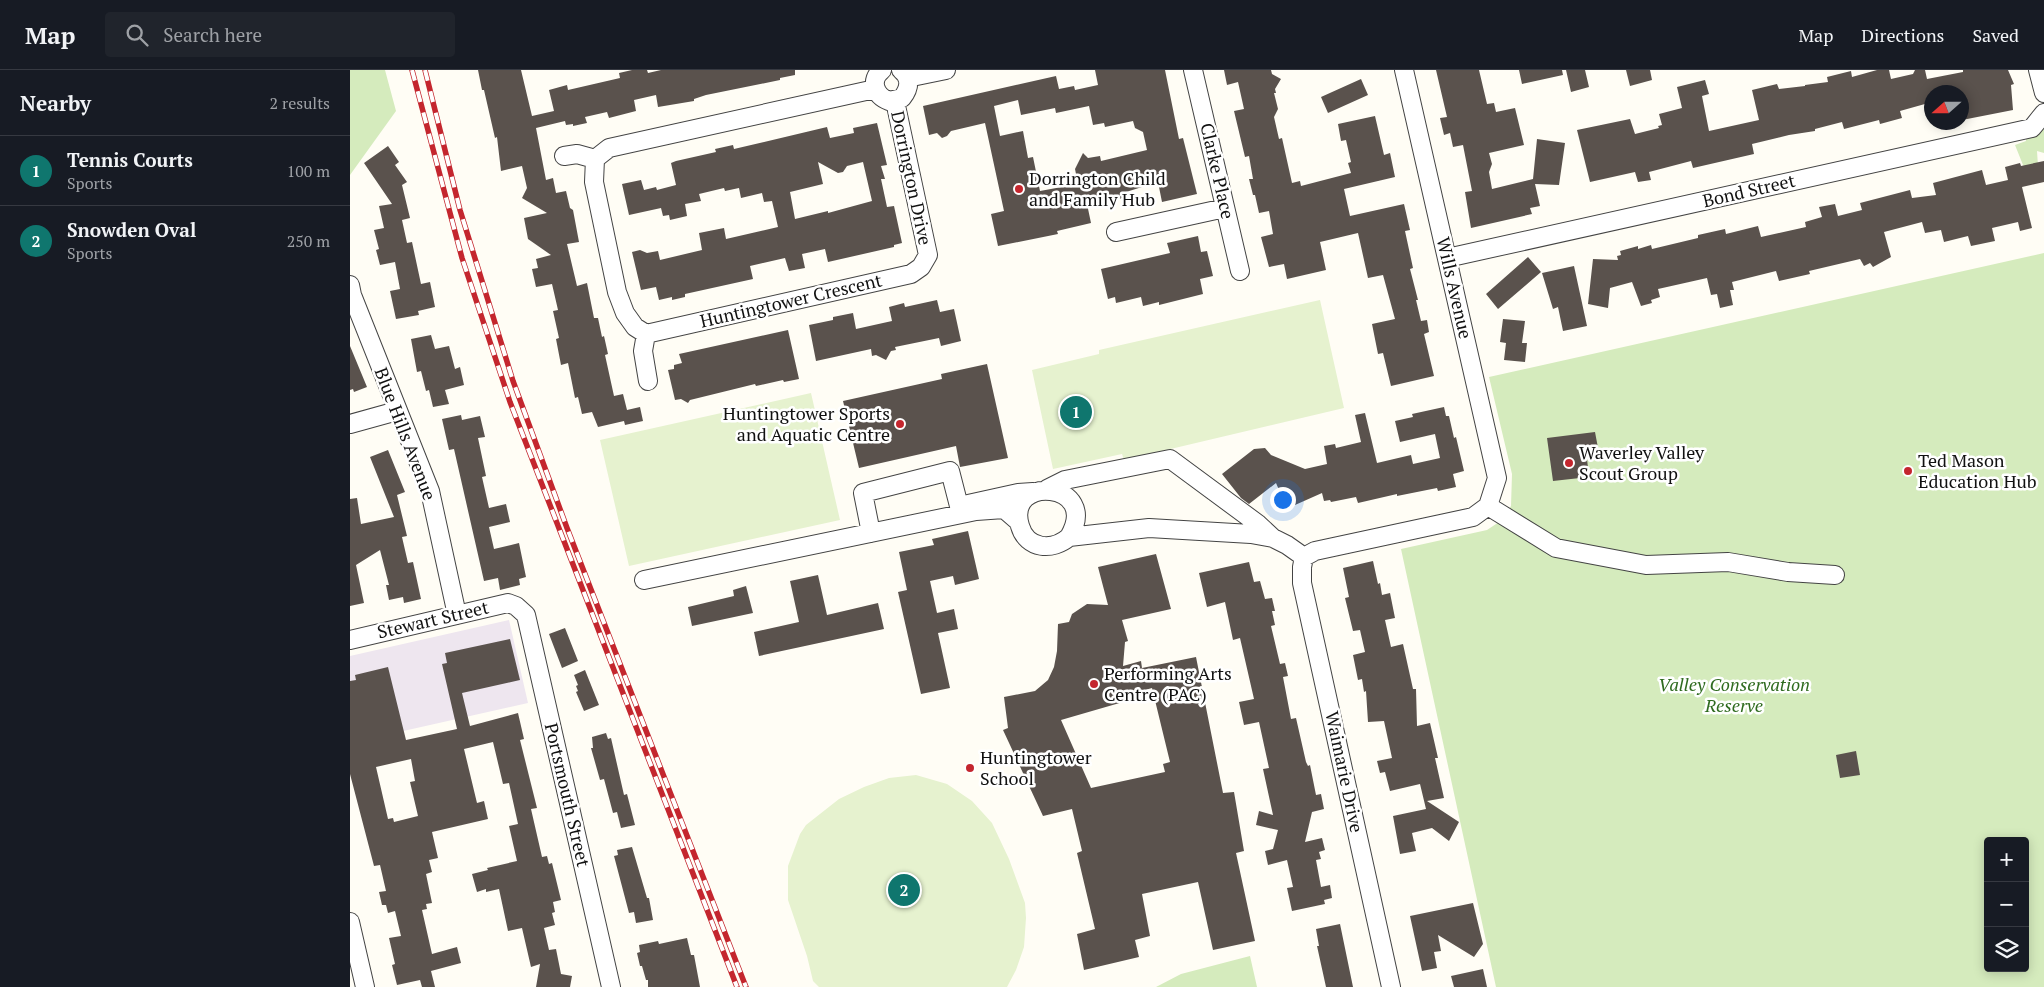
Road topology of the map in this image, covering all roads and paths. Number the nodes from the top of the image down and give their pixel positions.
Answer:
1 (882, 70) edge
2 (946, 70) edge
3 (1193, 70) edge
4 (1404, 70) edge
5 (2038, 70) edge
6 (904, 74) edge
7 (875, 89) junction
8 (2044, 93) edge
9 (895, 101) junction
10 (2044, 112) edge
11 (564, 156) dead end
12 (595, 160) junction
13 (1225, 208) junction
14 (1116, 232) dead end
15 (928, 255) joint
16 (1447, 258) junction
17 (1240, 272) dead end
18 (350, 285) edge
19 (646, 334) junction
20 (648, 381) dead end
21 (397, 411) junction
22 (350, 424) edge
23 (1040, 491) junction
24 (1488, 506) junction
25 (1019, 522) junction
26 (871, 533) junction
27 (1069, 537) junction
28 (1273, 538) junction
29 (1304, 557) junction
30 (1835, 575) dead end
31 (644, 580) dead end
32 (516, 606) joint
33 (457, 615) junction
34 (350, 640) edge
35 (350, 922) edge
36 (365, 987) edge
37 (611, 987) edge
38 (1391, 987) edge

1 - 7 street
2 - 6 street
3 - 13 street, Clarke Place
4 - 16 street, Wills Avenue
5 - 8 street
6 - 9 street
7 - 9 street
7 - 12 street
9 - 15 street, Dorrington Drive
10 - 16 street, Bond Street
11 - 12 street
12 - 19 street
13 - 14 street
13 - 17 street, Clarke Place
15 - 19 street, Huntingtower Crescent
16 - 24 street, Wills Avenue
18 - 21 street, Blue Hills Avenue
19 - 20 street
21 - 22 street
21 - 33 street, Blue Hills Avenue
23 - 25 street
23 - 26 street
23 - 27 street
23 - 28 street
24 - 29 street
24 - 30 street
25 - 26 street
25 - 27 street
26 - 31 street
27 - 28 street
28 - 29 street
29 - 38 street, Waimarie Drive
32 - 33 street, Stewart Street
32 - 37 street, Portsmouth Street
33 - 34 street, Stewart Street
35 - 36 street

